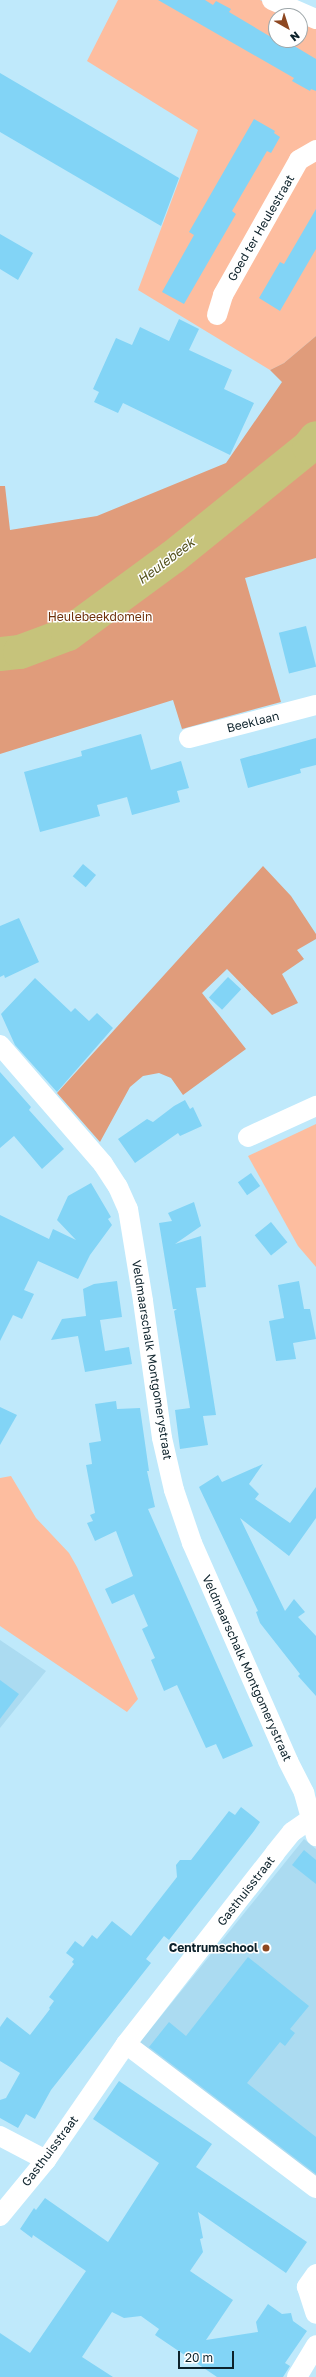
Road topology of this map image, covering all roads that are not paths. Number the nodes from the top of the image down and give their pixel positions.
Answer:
1 (272, 0) edge
2 (316, 19) edge
3 (316, 150) edge
4 (217, 315) dead end
5 (316, 705) edge
6 (189, 738) dead end
7 (0, 1045) edge
8 (316, 1106) edge
9 (248, 1137) dead end
10 (314, 1823) edge
11 (126, 2044) junction
12 (0, 2136) edge
13 (46, 2160) junction
14 (316, 2188) edge
15 (0, 2216) edge
16 (316, 2274) edge
17 (316, 2314) edge
18 (316, 2346) edge
19 (297, 2377) edge

1 - 2 street
3 - 4 street, Goed ter Heulestraat
5 - 6 street, Beeklaan
7 - 10 street, Veldmaarschalk Montgomerystraat
8 - 9 street
10 - 11 street, Gasthuisstraat
11 - 13 street, Gasthuisstraat
11 - 14 street
12 - 13 street
13 - 15 street, Gasthuisstraat
16 - 17 street
18 - 19 street

